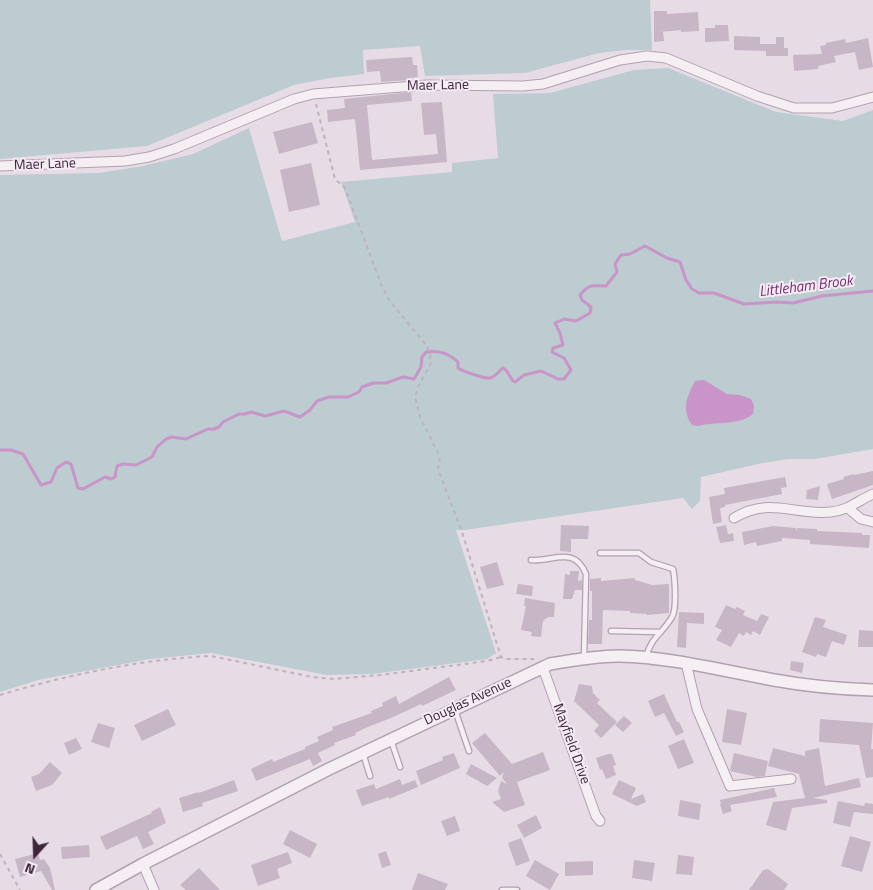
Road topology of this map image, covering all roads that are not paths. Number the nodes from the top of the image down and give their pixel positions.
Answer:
1 (873, 97) edge
2 (0, 166) edge
3 (873, 494) edge
4 (848, 508) junction
5 (734, 518) dead end
6 (873, 522) edge
7 (600, 553) dead end
8 (531, 560) dead end
9 (611, 631) dead end
10 (660, 632) junction
11 (584, 658) junction
12 (646, 658) junction
13 (686, 663) junction
14 (546, 666) junction
15 (873, 690) edge
16 (455, 708) junction
17 (391, 739) junction
18 (469, 751) dead end
19 (363, 753) junction
20 (400, 767) dead end
21 (370, 776) dead end
22 (791, 779) dead end
23 (600, 821) dead end
24 (143, 864) junction
25 (96, 890) edge
26 (154, 890) edge
27 (502, 890) edge
28 (517, 890) edge

1 - 2 street, Maer Lane
3 - 4 street
4 - 5 street
4 - 6 street
7 - 10 lane
8 - 11 lane
9 - 10 lane
10 - 12 lane
11 - 12 street, Douglas Avenue
11 - 14 street, Douglas Avenue
12 - 13 street, Douglas Avenue
13 - 15 street, Douglas Avenue
13 - 22 street
14 - 16 street, Douglas Avenue
14 - 23 street, Mayfield Drive
16 - 17 street, Douglas Avenue
16 - 18 lane
17 - 19 street, Douglas Avenue
17 - 20 lane
19 - 21 lane
19 - 24 street, Douglas Avenue
24 - 25 street, Douglas Avenue
24 - 26 street
27 - 28 lane

